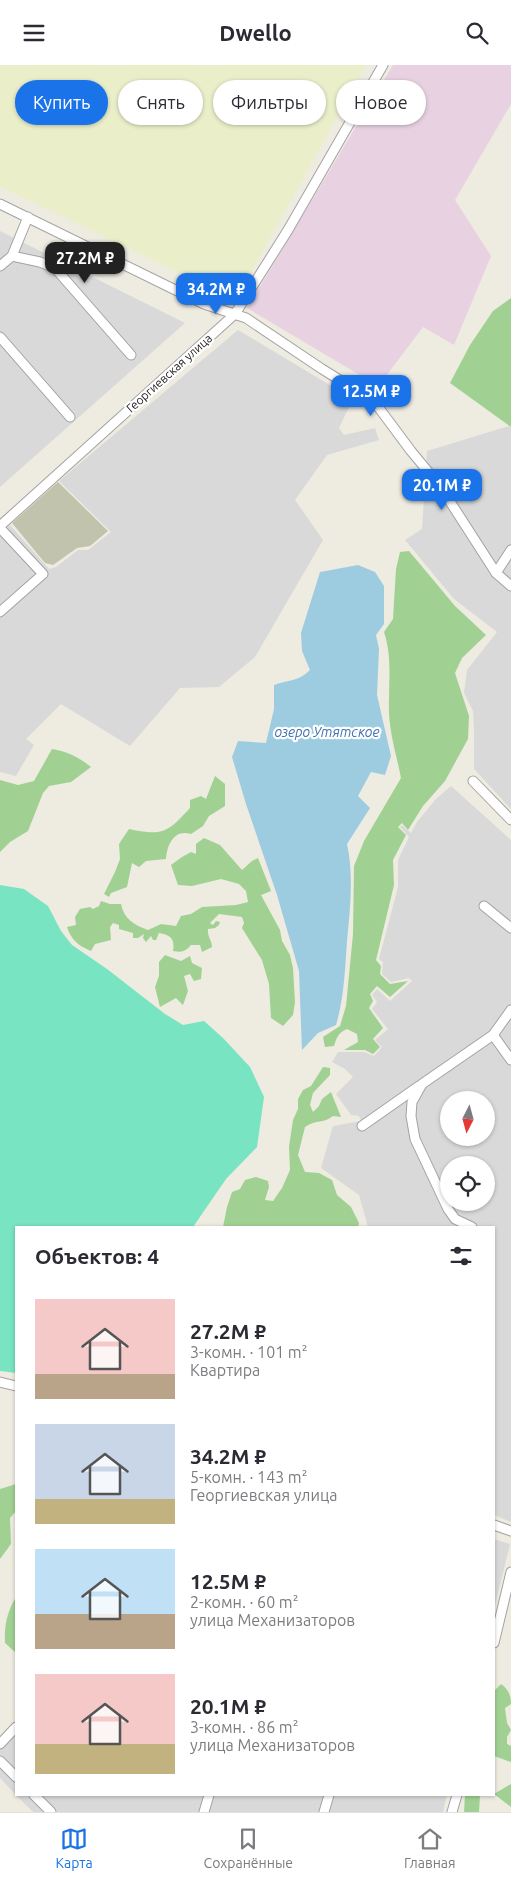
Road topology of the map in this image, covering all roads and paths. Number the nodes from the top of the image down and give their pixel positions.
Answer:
1 (383, 65) edge
2 (0, 204) edge
3 (28, 217) junction
4 (12, 256) junction
5 (0, 266) edge
6 (235, 314) junction
7 (0, 337) edge
8 (131, 355) dead end
9 (70, 417) dead end
10 (0, 527) edge
11 (511, 550) edge
12 (496, 573) junction
13 (511, 586) edge
14 (0, 612) edge
15 (473, 781) dead end
16 (511, 820) edge
17 (484, 906) dead end
18 (511, 928) edge
19 (511, 1010) edge
20 (492, 1035) junction
21 (511, 1061) edge
22 (422, 1084) junction
23 (362, 1126) dead end
24 (470, 1226) edge
25 (0, 1382) edge
26 (15, 1386) edge
27 (495, 1525) edge
28 (511, 1531) edge
29 (511, 1572) edge
30 (495, 1639) edge
31 (15, 1728) edge
32 (0, 1744) edge
33 (0, 1761) edge
34 (15, 1776) edge
35 (35, 1796) edge
36 (209, 1796) edge
37 (329, 1796) edge
38 (457, 1796) edge
39 (51, 1812) edge
40 (204, 1812) edge
41 (324, 1812) edge
42 (452, 1812) edge

1 - 6 street, Георгиевская улица
2 - 3 street
3 - 4 street
3 - 6 street
4 - 5 street
4 - 8 street
6 - 10 street, Георгиевская улица
6 - 12 street
7 - 9 street
10 - 14 street
11 - 12 street
12 - 13 street
15 - 16 street
17 - 18 street
19 - 20 street
20 - 21 street
20 - 22 street
22 - 23 street
22 - 24 street
25 - 26 street
27 - 28 street
29 - 30 street
31 - 32 street
33 - 34 street
35 - 39 street
36 - 40 street
37 - 41 street
38 - 42 street

